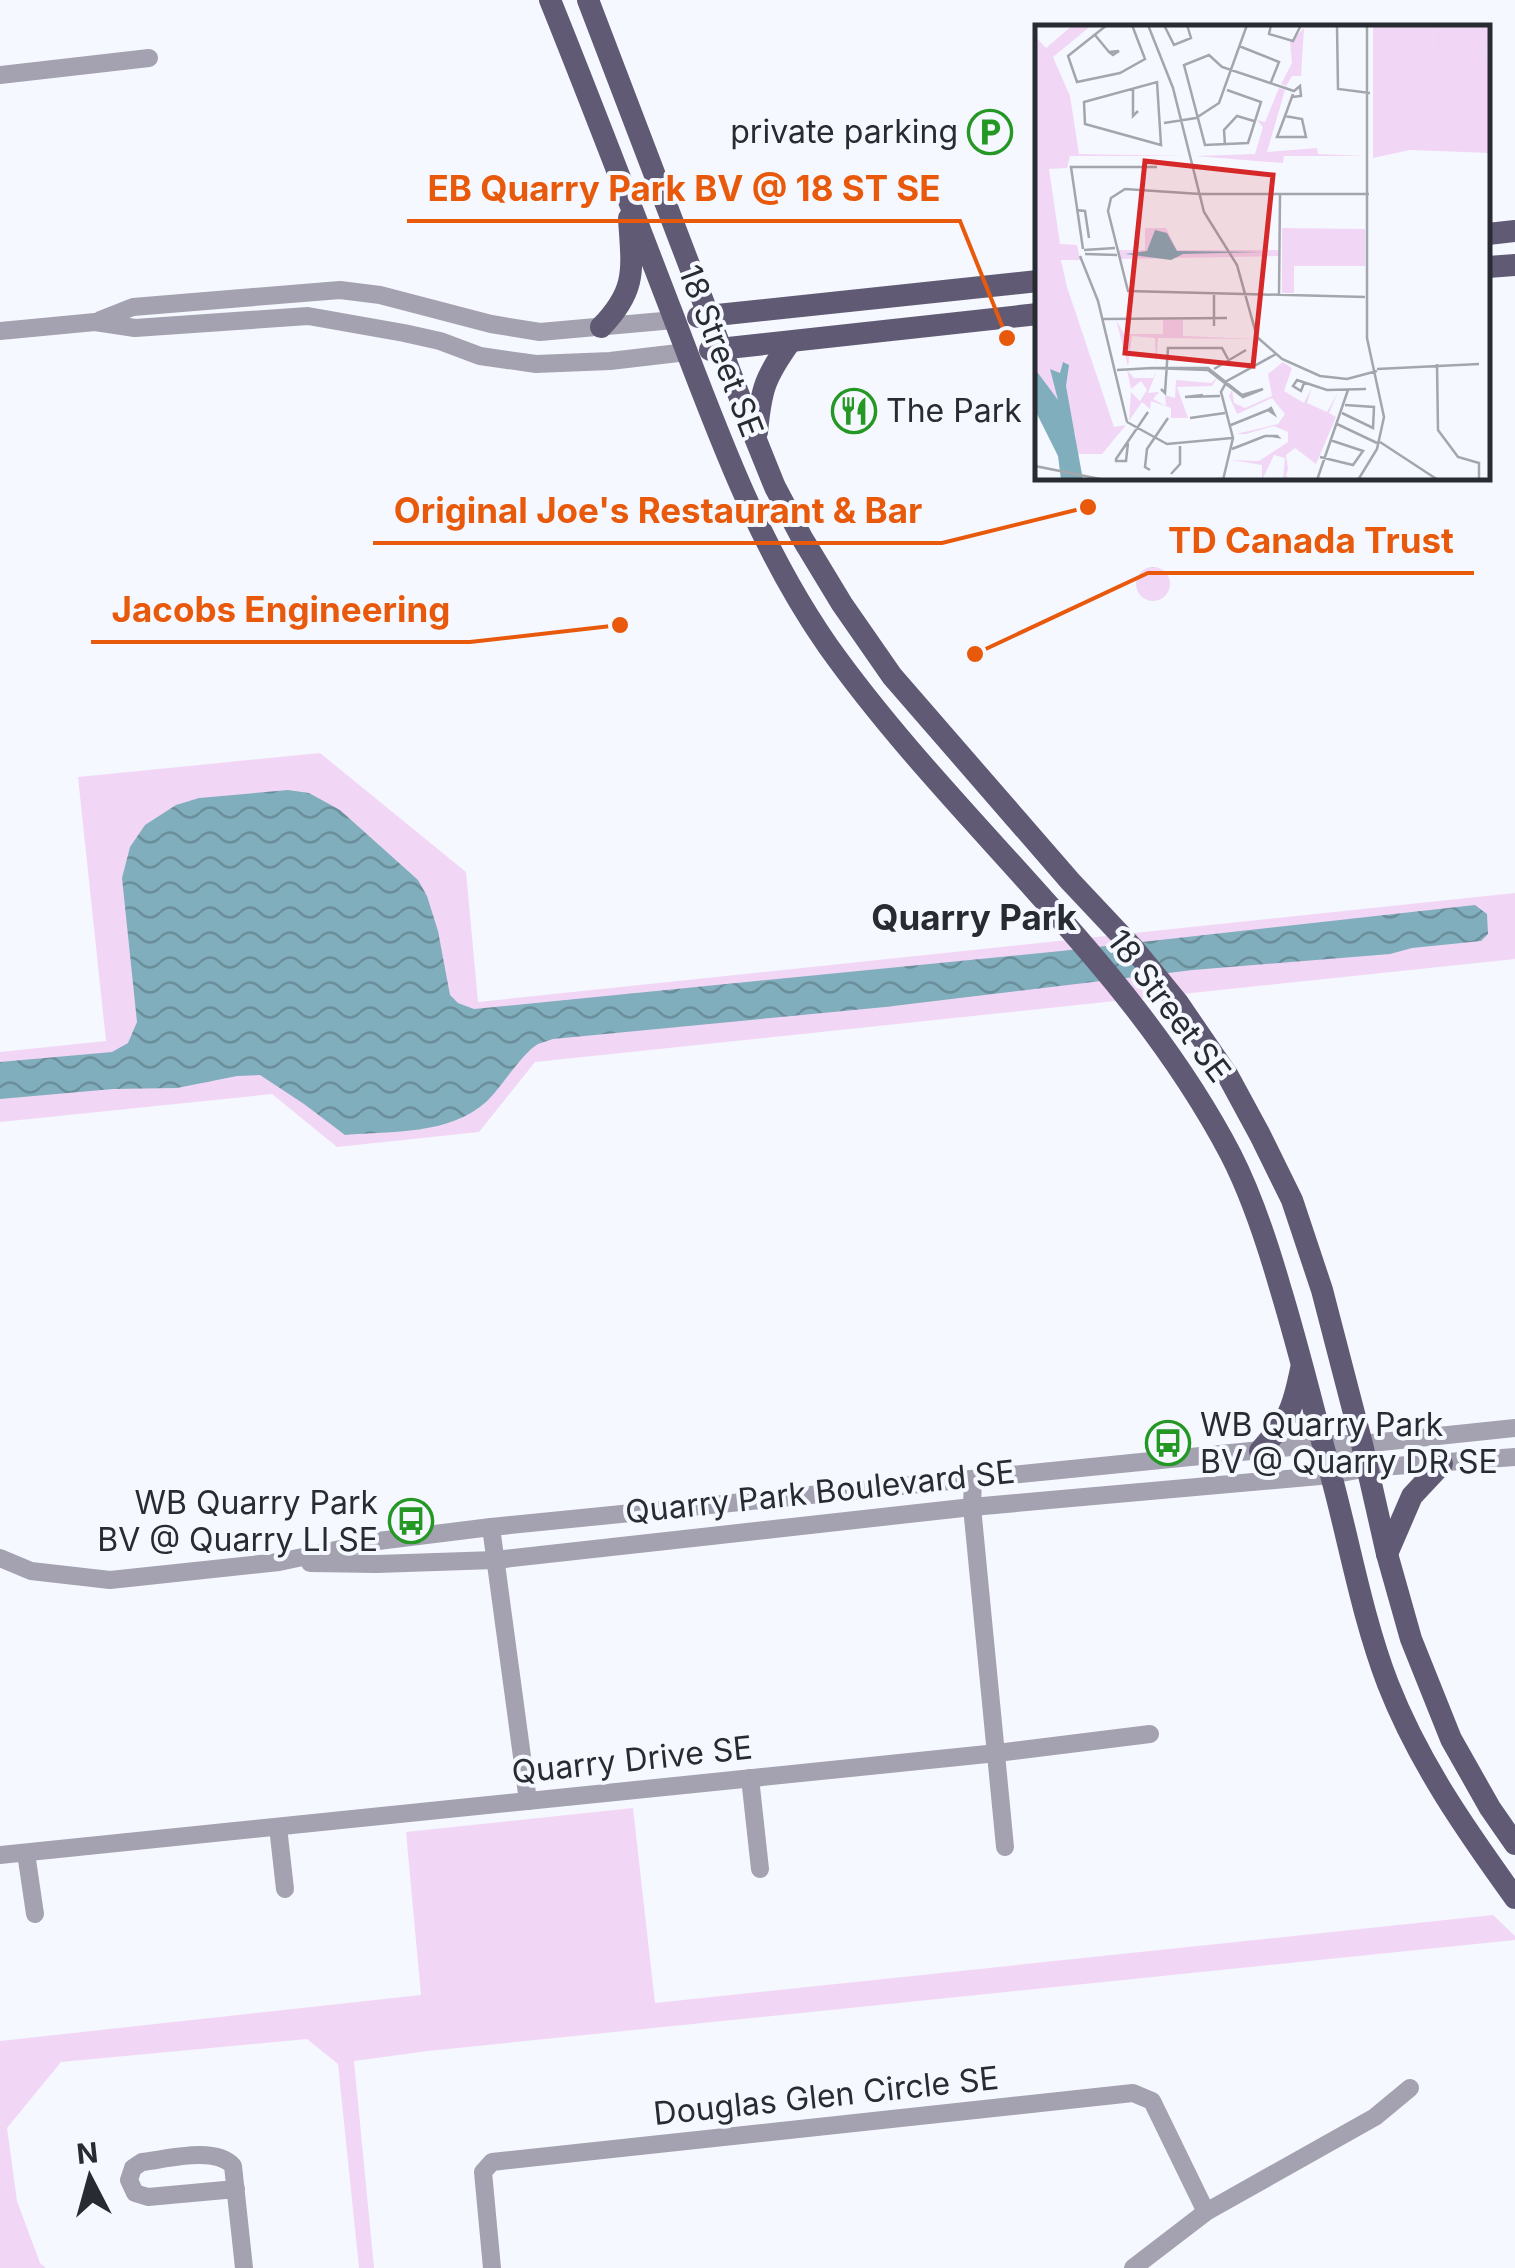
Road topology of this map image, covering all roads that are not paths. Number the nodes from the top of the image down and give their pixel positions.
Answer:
1 (550, 0) edge
2 (588, 0) edge
3 (148, 58) dead end
4 (0, 74) edge
5 (627, 194) junction
6 (1515, 232) edge
7 (1490, 234) edge
8 (1515, 265) edge
9 (1490, 268) edge
10 (1035, 280) edge
11 (1035, 314) edge
12 (710, 316) junction
13 (674, 320) junction
14 (95, 322) junction
15 (600, 327) junction
16 (0, 332) edge
17 (790, 342) junction
18 (722, 349) junction
19 (687, 352) junction
20 (756, 440) junction
21 (1302, 1360) junction
22 (1515, 1428) edge
23 (1321, 1444) junction
24 (1362, 1444) junction
25 (1260, 1451) junction
26 (1515, 1457) edge
27 (1442, 1464) junction
28 (1368, 1468) junction
29 (1331, 1475) junction
30 (973, 1479) junction
31 (972, 1507) junction
32 (491, 1527) junction
33 (1387, 1554) junction
34 (0, 1558) edge
35 (495, 1560) junction
36 (279, 1562) junction
37 (1150, 1734) dead end
38 (997, 1752) junction
39 (750, 1778) junction
40 (528, 1801) junction
41 (278, 1827) junction
42 (1515, 1844) edge
43 (1004, 1847) dead end
44 (26, 1852) junction
45 (0, 1855) edge
46 (760, 1869) dead end
47 (285, 1889) dead end
48 (1515, 1898) edge
49 (34, 1914) dead end
50 (1410, 2088) dead end
51 (236, 2189) junction
52 (1206, 2212) junction
53 (244, 2268) edge
54 (492, 2268) edge
55 (1133, 2268) edge

1 - 5 main road, 18 Street SE
2 - 12 main road, 18 Street SE
3 - 4 street
5 - 13 main road, 18 Street SE
5 - 15 main road
6 - 7 main road
8 - 9 main road
10 - 12 main road
11 - 17 main road
12 - 13 main road
12 - 18 main road, 18 Street SE
13 - 15 street
13 - 19 main road, 18 Street SE
14 - 15 street
14 - 16 street
14 - 19 street
17 - 18 main road
17 - 20 main road
18 - 19 main road
18 - 20 main road, 18 Street SE
19 - 21 main road, 18 Street SE
20 - 24 main road, 18 Street SE
21 - 23 main road, 18 Street SE
21 - 25 main road
22 - 24 street, Quarry Park Boulevard SE
23 - 24 street, Quarry Park Boulevard SE
23 - 25 street, Quarry Park Boulevard SE
23 - 29 main road, 18 Street SE
24 - 28 main road, 18 Street SE
25 - 30 street, Quarry Park Boulevard SE
26 - 27 street, Quarry Park Boulevard SE
27 - 28 street, Quarry Park Boulevard SE
27 - 33 main road
28 - 29 street, Quarry Park Boulevard SE
28 - 33 main road, 18 Street SE
29 - 31 street, Quarry Park Boulevard SE
29 - 48 main road, 18 Street SE
30 - 31 street
30 - 32 street, Quarry Park Boulevard SE
31 - 35 street, Quarry Park Boulevard SE
31 - 38 street
32 - 35 street
32 - 36 street, Quarry Park Boulevard SE
33 - 42 main road, 18 Street SE
34 - 36 street, Quarry Park Boulevard SE
35 - 36 street, Quarry Park Boulevard SE
35 - 40 street
37 - 38 street, Quarry Drive SE
38 - 39 street, Quarry Drive SE
38 - 43 street
39 - 40 street, Quarry Drive SE
39 - 46 street
40 - 41 street, Quarry Drive SE
41 - 44 street, Quarry Drive SE
41 - 47 street
44 - 45 street, Quarry Drive SE
44 - 49 street
50 - 52 street
51 - 51 street
51 - 53 street
52 - 54 street, Douglas Glen Circle SE
52 - 55 street

